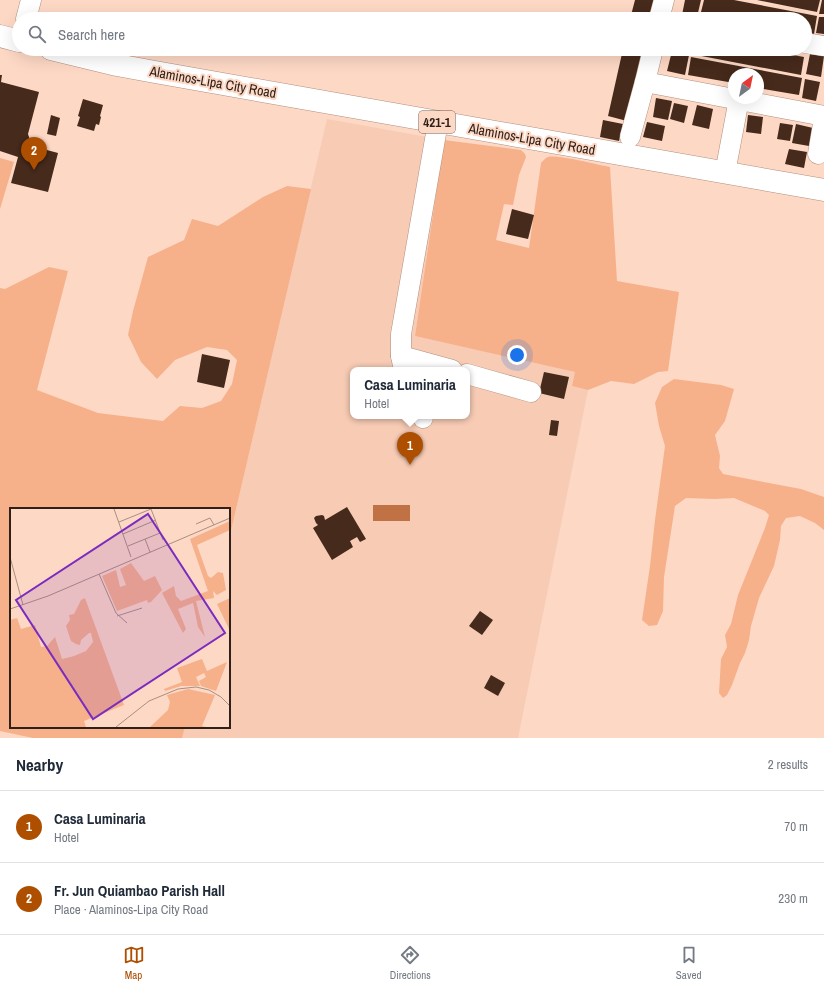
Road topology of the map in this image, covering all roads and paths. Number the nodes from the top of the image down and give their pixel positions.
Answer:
1 (31, 0) edge
2 (28, 12) edge
3 (0, 36) edge
4 (12, 39) edge
5 (812, 44) edge
6 (824, 46) edge
7 (80, 56) edge
8 (651, 56) edge
9 (645, 82) junction
10 (728, 97) edge
11 (738, 104) edge
12 (763, 104) edge
13 (824, 117) edge
14 (438, 122) junction
15 (630, 137) dead end
16 (818, 154) dead end
17 (725, 173) junction
18 (824, 190) edge
19 (403, 363) edge
20 (431, 367) edge
21 (470, 375) edge
22 (531, 392) dead end

1 - 2 street
3 - 4 main road
5 - 6 street
7 - 14 main road, Alaminos-Lipa City Road / 421-1
8 - 9 street
9 - 10 street
9 - 15 street
11 - 17 street
12 - 13 street
13 - 16 street
14 - 17 main road, Alaminos-Lipa City Road / 421-1
14 - 19 street
17 - 18 main road, Alaminos-Lipa City Road / 421-1
19 - 20 street
21 - 22 street

